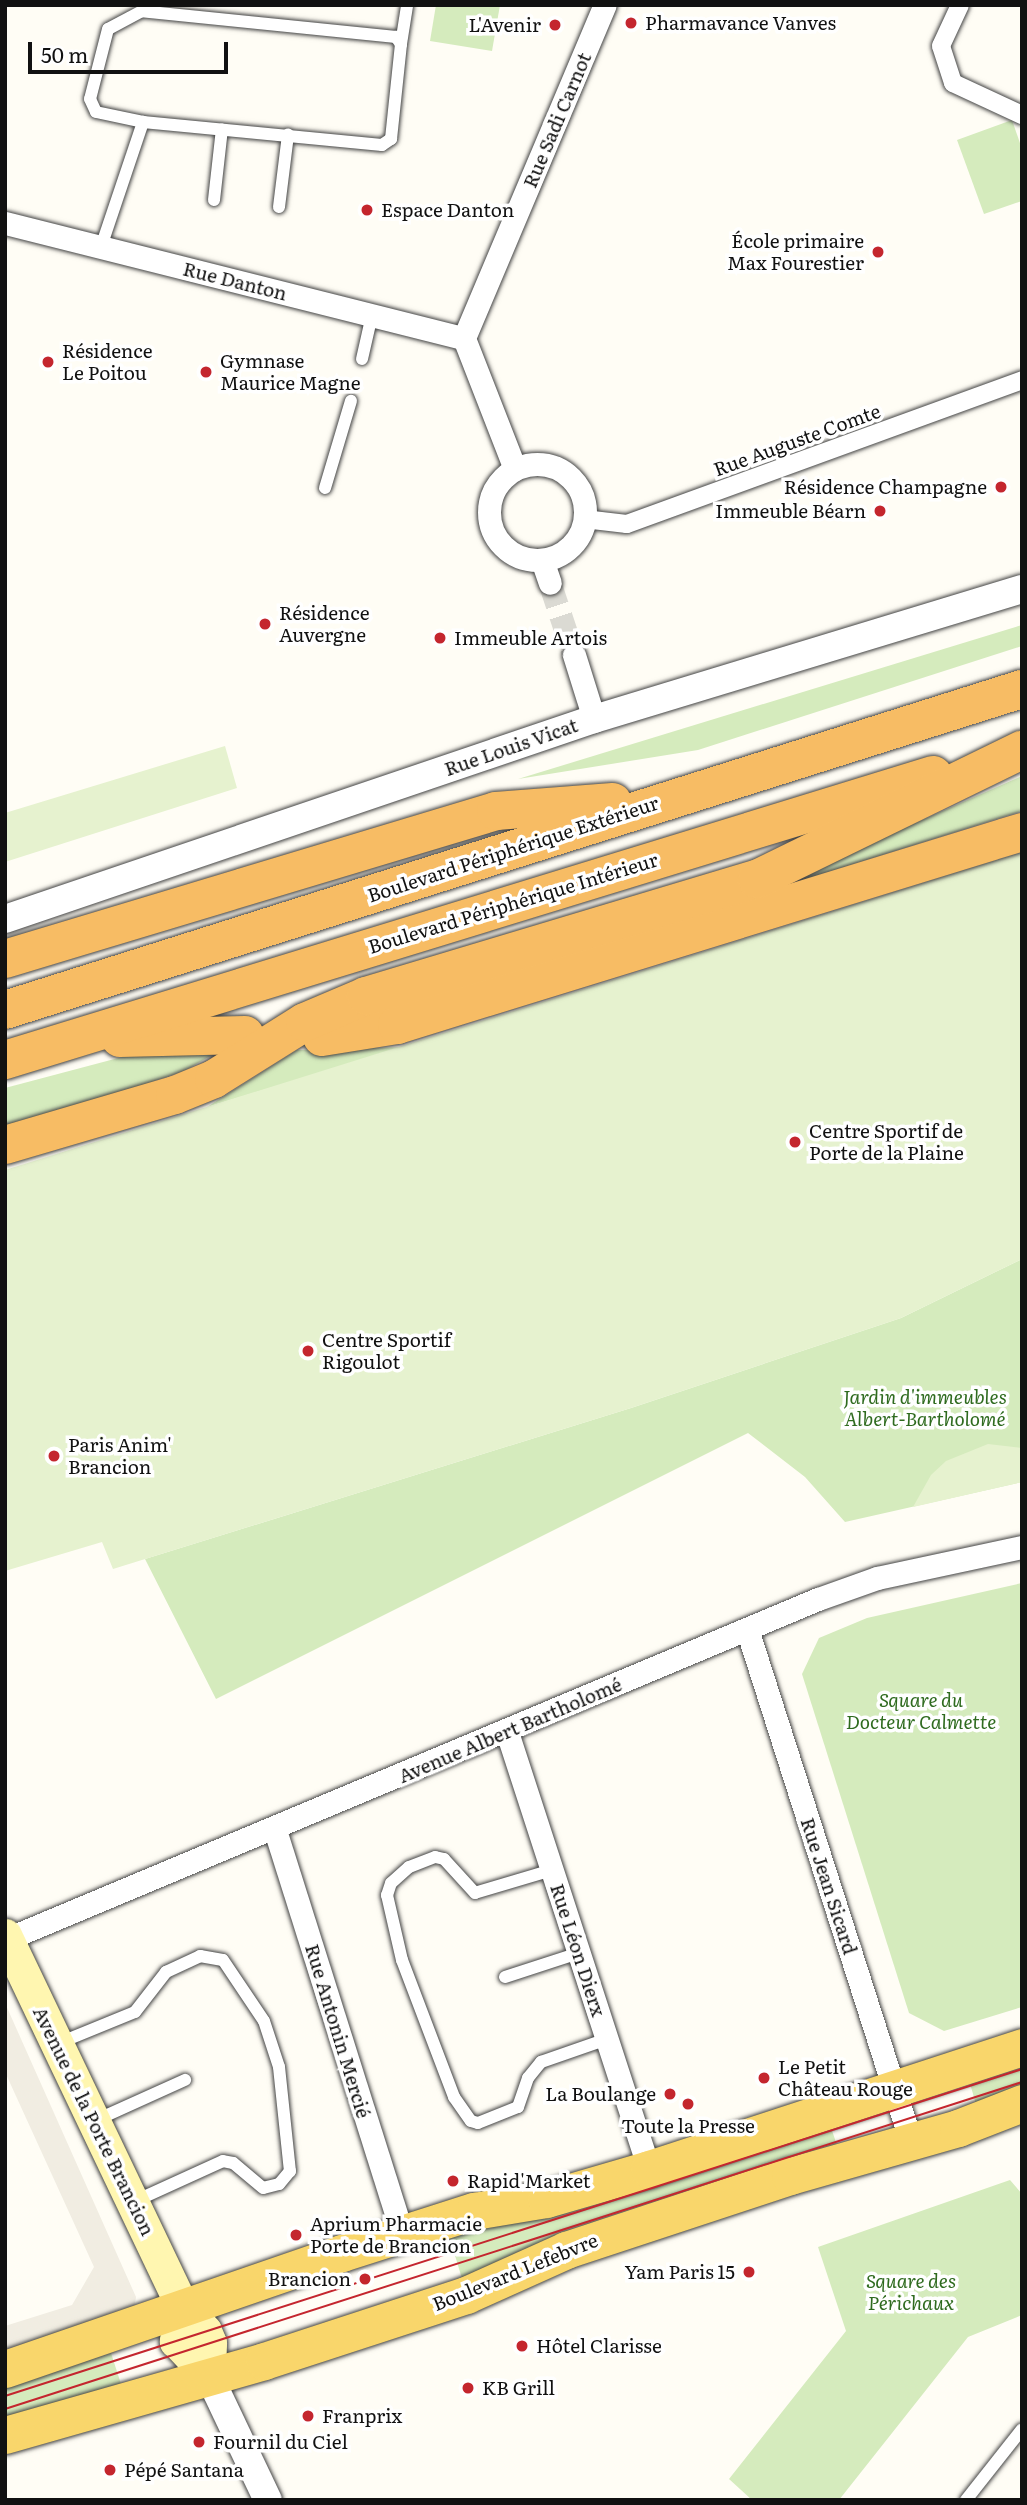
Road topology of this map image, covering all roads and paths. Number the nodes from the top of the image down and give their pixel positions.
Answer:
1 (407, 5) edge
2 (605, 5) edge
3 (960, 5) edge
4 (401, 44) junction
5 (1022, 116) edge
6 (143, 122) junction
7 (222, 129) junction
8 (288, 135) junction
9 (214, 200) dead end
10 (279, 207) dead end
11 (5, 223) edge
12 (101, 247) junction
13 (372, 315) junction
14 (464, 338) junction
15 (362, 359) dead end
16 (1022, 380) edge
17 (351, 401) dead end
18 (515, 469) junction
19 (325, 488) dead end
20 (584, 519) junction
21 (542, 560) junction
22 (550, 583) tunnel mouth
23 (1022, 589) edge
24 (574, 654) tunnel mouth
25 (1022, 689) edge
26 (594, 719) junction
27 (1022, 749) edge
28 (681, 796) junction
29 (1022, 832) edge
30 (5, 919) edge
31 (5, 959) edge
32 (5, 1010) edge
33 (246, 1035) dead end
34 (322, 1037) dead end
35 (72, 1039) junction
36 (5, 1060) edge
37 (5, 1145) edge
38 (1022, 1547) edge
39 (747, 1629) junction
40 (507, 1731) junction
41 (275, 1829) junction
42 (552, 1870) junction
43 (6, 1937) edge
44 (579, 1953) junction
45 (505, 1977) dead end
46 (607, 2039) junction
47 (57, 2044) junction
48 (1022, 2047) edge
49 (185, 2080) dead end
50 (893, 2087) junction
51 (1022, 2103) edge
52 (94, 2121) junction
53 (911, 2142) junction
54 (649, 2169) junction
55 (133, 2203) junction
56 (402, 2234) junction
57 (183, 2306) junction
58 (5, 2370) edge
59 (209, 2376) junction
60 (1022, 2429) edge
61 (5, 2435) edge
62 (268, 2500) edge
63 (966, 2500) edge

1 - 4 lane
2 - 14 street, Rue Sadi Carnot
3 - 5 street
4 - 6 lane
4 - 8 lane
6 - 7 lane
6 - 12 lane
7 - 8 lane
7 - 9 lane
8 - 10 lane
11 - 12 street, Rue Danton
12 - 13 street, Rue Danton
13 - 14 street, Rue Danton
13 - 15 lane
14 - 18 street
16 - 20 street, Rue Auguste Comte
17 - 19 lane
18 - 20 street
18 - 21 street
20 - 21 street
21 - 22 street
23 - 26 street, Rue Louis Vicat
24 - 26 street
25 - 28 highway, Boulevard Périphérique Extérieur
26 - 30 street, Rue Louis Vicat
27 - 35 highway, Boulevard Périphérique Intérieur
27 - 37 highway
28 - 31 highway
28 - 32 highway, Boulevard Périphérique Extérieur
29 - 34 highway
33 - 35 highway
35 - 36 highway, Boulevard Périphérique Intérieur
38 - 39 street, Avenue Albert Bartholomé
39 - 40 street, Avenue Albert Bartholomé
39 - 50 street, Rue Jean Sicard
40 - 41 street, Avenue Albert Bartholomé
40 - 42 street, Rue Léon Dierx
41 - 43 street, Avenue Albert Bartholomé
41 - 56 street, Rue Antonin Mercié
42 - 44 street, Rue Léon Dierx
42 - 46 lane
43 - 47 main road, Avenue de la Porte Brancion
44 - 45 lane
44 - 46 street, Rue Léon Dierx
46 - 54 street, Rue Léon Dierx
47 - 52 main road, Avenue de la Porte Brancion
47 - 55 lane
48 - 50 main road
49 - 52 lane
50 - 53 street, Rue Jean Sicard
50 - 54 main road
51 - 53 main road, Boulevard Lefebvre
52 - 55 main road, Avenue de la Porte Brancion
53 - 59 main road, Boulevard Lefebvre
54 - 56 main road
55 - 57 main road, Avenue de la Porte Brancion
56 - 57 main road
57 - 58 main road
57 - 59 main road, Avenue de la Porte Brancion
59 - 61 main road, Boulevard Lefebvre
59 - 62 street
60 - 63 lane

